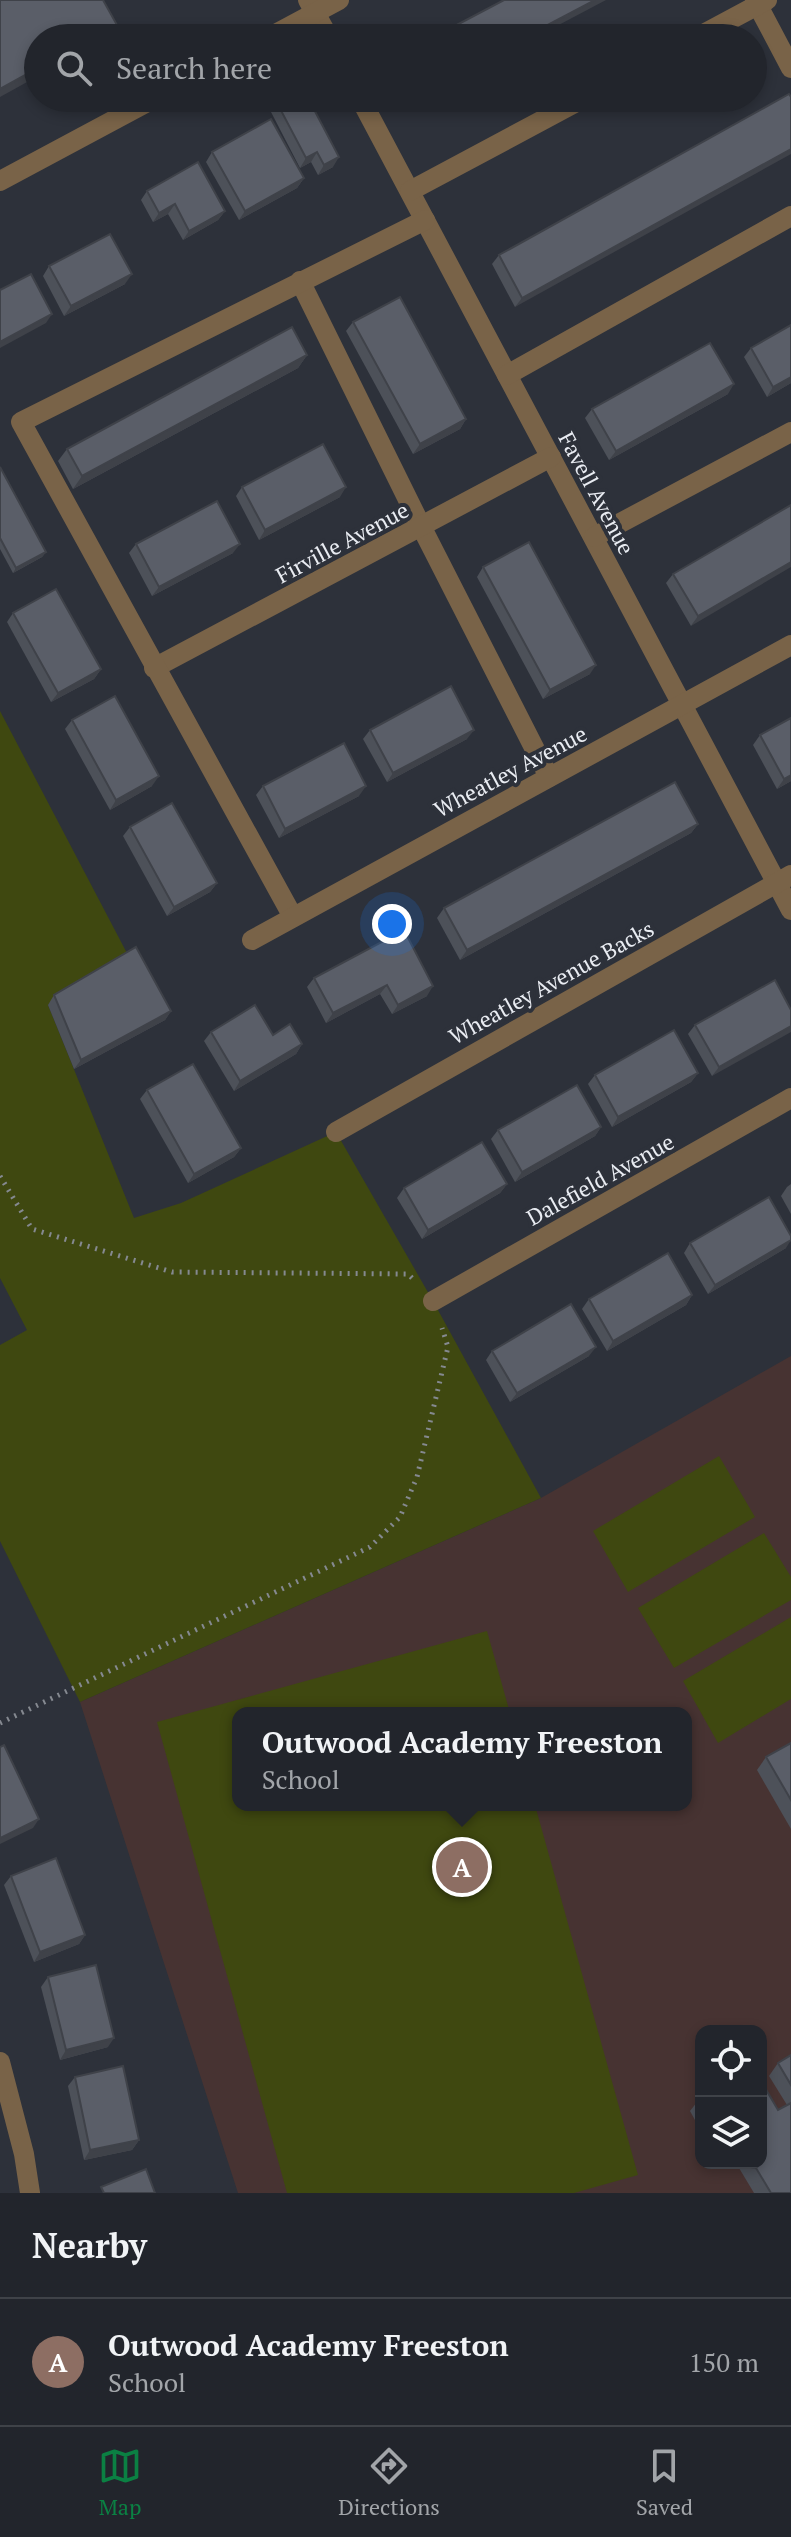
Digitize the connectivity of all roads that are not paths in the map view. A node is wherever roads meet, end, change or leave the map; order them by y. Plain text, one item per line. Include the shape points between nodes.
1 (339, 0) edge
2 (760, 2) edge
3 (312, 6) edge
4 (287, 24) edge
5 (322, 24) edge
6 (721, 24) edge
7 (791, 68) edge
8 (129, 112) edge
9 (368, 112) edge
10 (558, 112) edge
11 (0, 181) edge
12 (410, 191) junction
13 (791, 216) edge
14 (425, 220) junction
15 (300, 281) junction
16 (507, 375) junction
17 (791, 432) edge
18 (551, 457) junction
19 (422, 528) junction
20 (594, 537) junction
21 (791, 645) edge
22 (154, 668) junction
23 (683, 707) junction
24 (549, 777) junction
25 (784, 879) edge
26 (791, 910) edge
27 (293, 917) junction
28 (252, 940) dead end
29 (791, 1098) edge
30 (336, 1132) dead end
31 (433, 1301) road end
32 (0, 2062) edge
33 (30, 2193) edge

1 - 3 street
2 - 6 street
2 - 7 street
3 - 4 street
3 - 5 street
8 - 11 street
9 - 12 street, Favell Avenue
10 - 12 street
12 - 14 street, Favell Avenue
13 - 16 street
14 - 15 street
14 - 16 street, Favell Avenue
15 - 19 street
15 - 22 street via 21,422
16 - 18 street, Favell Avenue
17 - 20 street
18 - 19 street, Firville Avenue
18 - 20 street, Favell Avenue
19 - 22 street, Firville Avenue
19 - 24 street
20 - 23 street, Favell Avenue
21 - 23 street, Wheatley Avenue
22 - 27 street
23 - 24 street, Wheatley Avenue
23 - 25 street, Favell Avenue
24 - 27 street, Wheatley Avenue
25 - 26 street, Favell Avenue
25 - 30 street, Wheatley Avenue Backs
27 - 28 street, Wheatley Avenue
29 - 31 street, Dalefield Avenue
32 - 33 street

